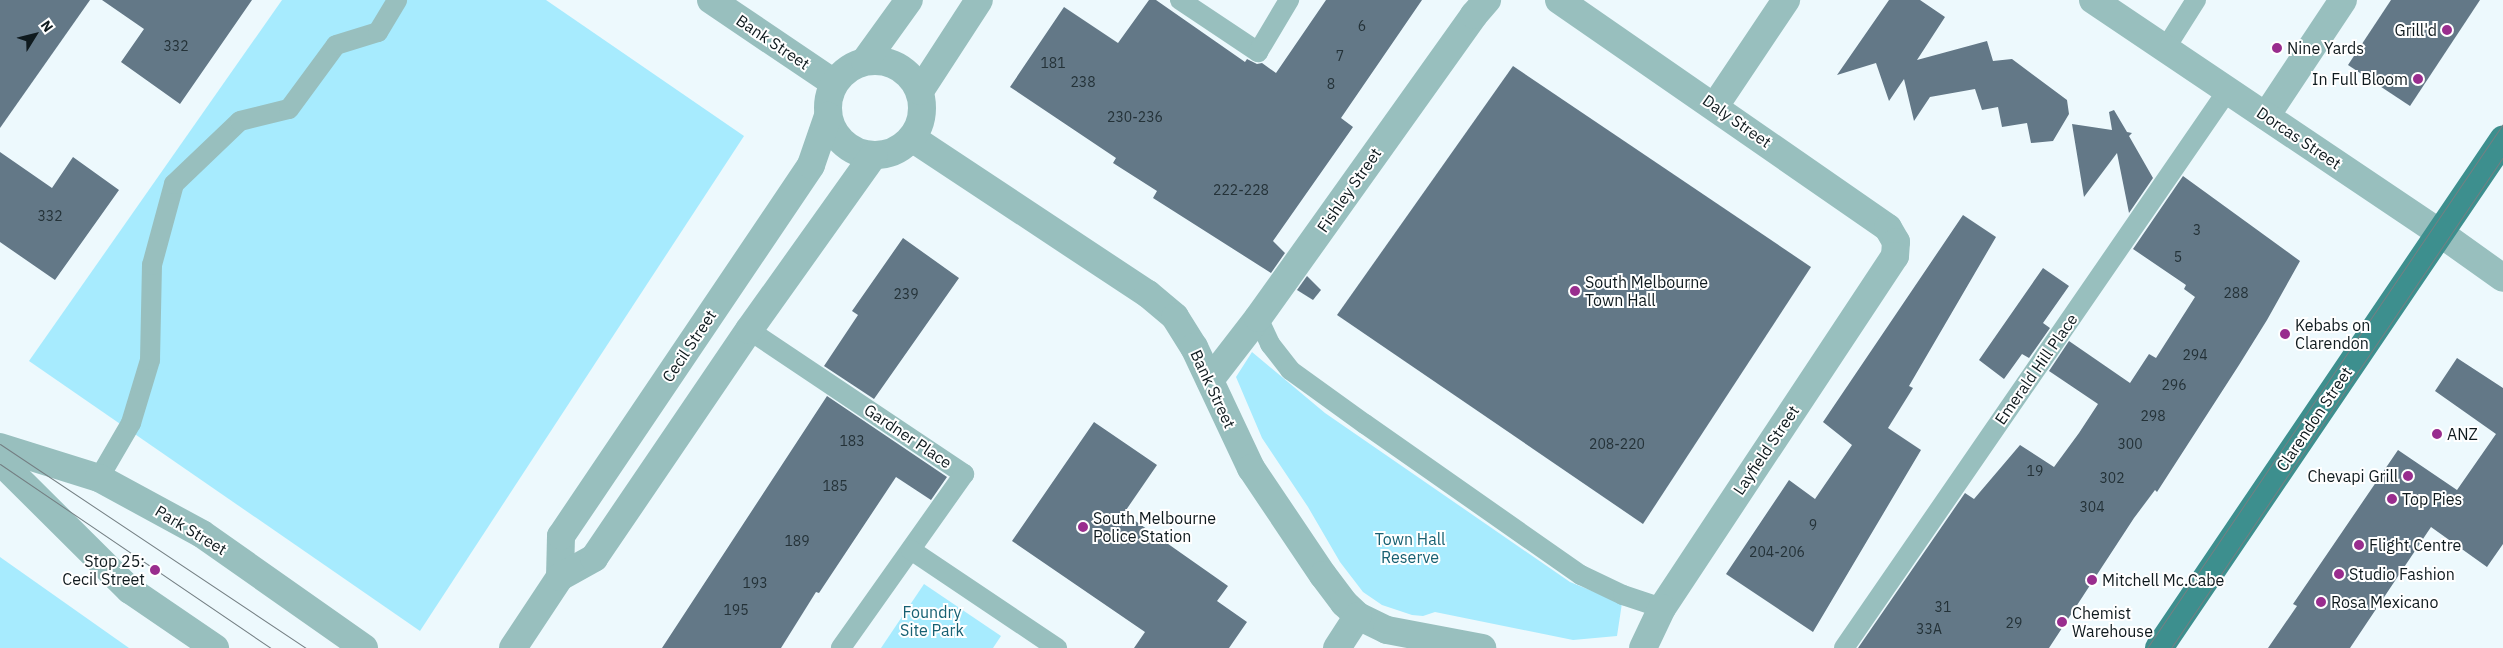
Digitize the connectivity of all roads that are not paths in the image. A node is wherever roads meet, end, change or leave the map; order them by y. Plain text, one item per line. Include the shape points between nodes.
1 (397, 0) edge
2 (711, 0) edge
3 (909, 0) edge
4 (979, 0) edge
5 (1180, 0) edge
6 (1289, 0) edge
7 (1487, 0) edge
8 (1559, 0) edge
9 (1786, 0) edge
10 (2093, 0) edge
11 (2196, 0) edge
12 (2343, 0) edge
13 (2166, 49) junction
14 (865, 62) junction
15 (834, 83) junction
16 (920, 90) junction
17 (2228, 90) junction
18 (1715, 106) junction
19 (828, 116) junction
20 (2266, 116) junction
21 (912, 138) junction
22 (2503, 140) edge
23 (874, 155) junction
24 (2440, 233) junction
25 (1895, 256) joint
26 (2503, 278) edge
27 (1258, 318) junction
28 (749, 330) junction
29 (1210, 380) junction
30 (0, 447) edge
31 (0, 461) edge
32 (99, 478) junction
33 (910, 550) junction
34 (560, 577) junction
35 (1662, 608) junction
36 (1358, 616) junction
37 (215, 648) edge
38 (364, 648) edge
39 (513, 648) edge
40 (841, 648) edge
41 (1057, 648) edge
42 (1337, 648) edge
43 (1482, 648) edge
44 (1643, 648) edge
45 (1844, 648) edge
46 (2159, 648) edge

1 - 32 lane via 378,32 336,45 289,108 240,121 174,184 152,266 150,360 131,423
2 - 15 street, Bank Street
3 - 14 street
4 - 16 street
5 - 6 lane via 1258,52
7 - 27 street, Fishley Street
8 - 18 street, Daly Street
9 - 18 street
10 - 13 street, Dorcas Street
11 - 13 lane
12 - 20 street
13 - 17 street, Dorcas Street
14 - 15 street via 850,67
14 - 16 street via 881,60 899,67
15 - 19 street via 828,98
16 - 21 street via 923,106 920,124
17 - 20 street, Dorcas Street
17 - 45 lane, Emerald Hill Place
18 - 25 street, Daly Street via 1888,228 1896,242
19 - 23 street via 834,132 845,145 865,155
19 - 34 street, Cecil Street via 811,165 561,536
20 - 24 street, Dorcas Street
21 - 23 street via 899,150 882,156
21 - 29 street, Bank Street via 1157,300 1180,323
22 - 24 main road, Clarendon Street
23 - 28 street
24 - 26 street, Dorcas Street
24 - 46 main road, Clarendon Street
25 - 35 street, Layfield Street
27 - 29 street, Fishley Street
27 - 35 lane via 1270,344 1290,370 1365,424 1581,575
28 - 33 lane, Gardner Place via 964,474
28 - 34 street via 594,558
29 - 36 street, Bank Street via 1251,468 1322,575
30 - 32 street, Park Street
31 - 37 street via 130,590
32 - 38 street, Park Street via 202,534
33 - 40 lane, Gardner Place
33 - 41 lane
34 - 39 street
35 - 44 street, Layfield Street
36 - 42 street
36 - 43 street, Bank Street via 1387,630

